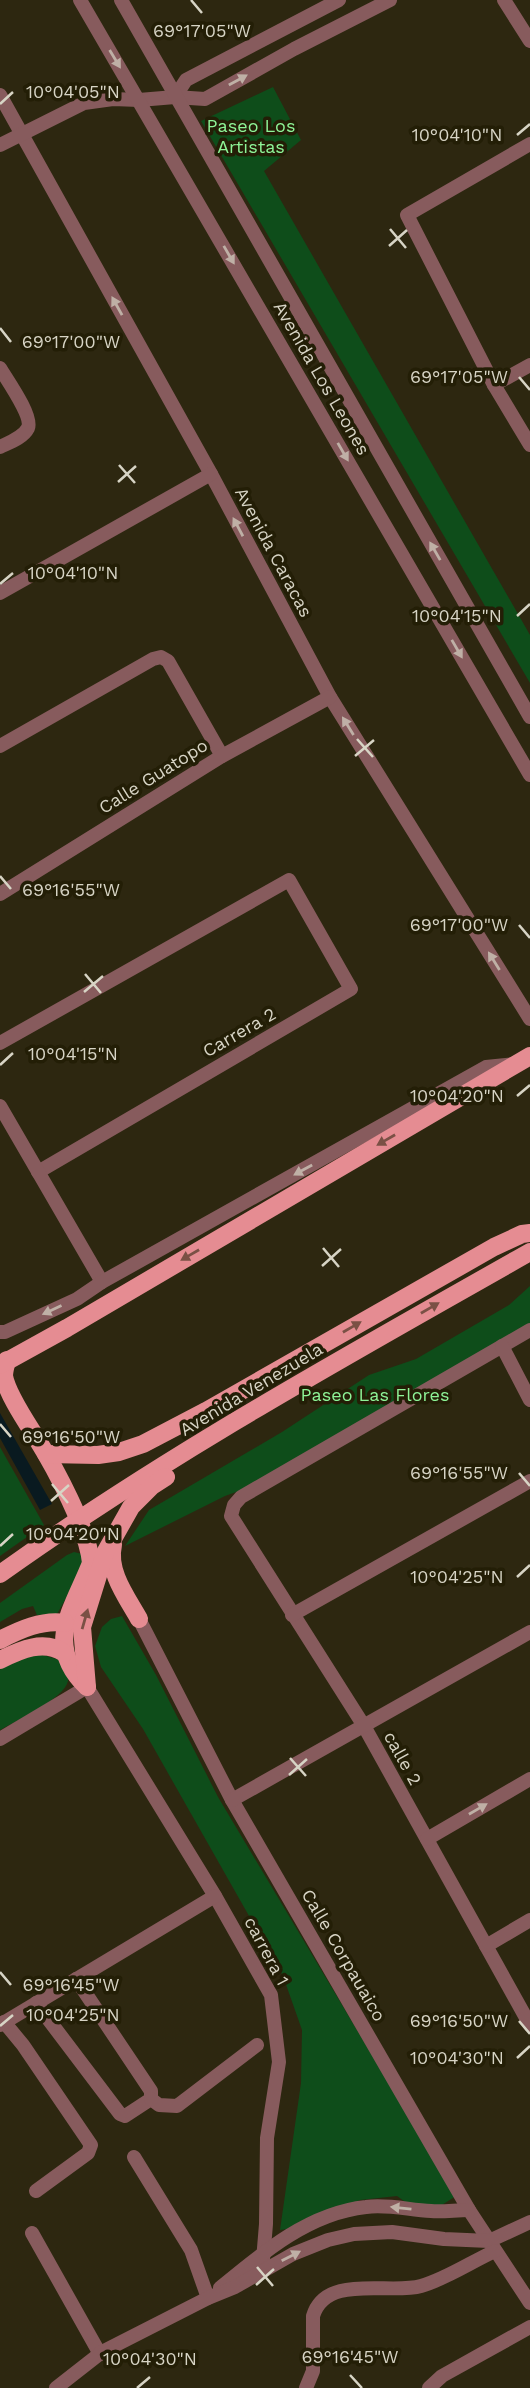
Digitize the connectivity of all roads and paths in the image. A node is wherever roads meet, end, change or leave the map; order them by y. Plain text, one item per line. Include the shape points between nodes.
1 (80, 0) edge
2 (121, 0) edge
3 (339, 0) edge
4 (390, 0) edge
5 (504, 0) edge
6 (530, 41) edge
7 (0, 95) edge
8 (175, 97) junction
9 (139, 100) junction
10 (21, 133) junction
11 (530, 144) edge
12 (0, 145) edge
13 (530, 365) edge
14 (0, 368) edge
15 (494, 385) junction
16 (530, 445) edge
17 (0, 447) edge
18 (211, 474) junction
19 (0, 593) edge
20 (330, 697) junction
21 (530, 717) edge
22 (0, 746) edge
23 (222, 757) junction
24 (530, 775) edge
25 (0, 894) edge
26 (530, 1019) edge
27 (0, 1043) edge
28 (523, 1060) edge
29 (0, 1106) edge
30 (38, 1172) junction
31 (530, 1233) edge
32 (530, 1252) edge
33 (102, 1282) junction
34 (530, 1330) edge
35 (0, 1332) edge
36 (502, 1346) junction
37 (4, 1362) edge
38 (322, 1370) junction
39 (530, 1400) edge
40 (47, 1454) junction
41 (530, 1481) edge
42 (77, 1519) junction
43 (115, 1535) junction
44 (0, 1574) edge
45 (292, 1615) junction
46 (139, 1619) joint
47 (65, 1623) junction
48 (530, 1632) edge
49 (0, 1640) edge
50 (64, 1653) junction
51 (0, 1660) edge
52 (87, 1687) junction
53 (364, 1726) junction
54 (0, 1739) edge
55 (530, 1779) edge
56 (232, 1800) junction
57 (427, 1839) junction
58 (215, 1896) junction
59 (530, 1920) edge
60 (486, 1945) junction
61 (76, 1979) junction
62 (36, 2003) junction
63 (2, 2023) edge
64 (530, 2025) edge
65 (257, 2045) dead end
66 (151, 2099) junction
67 (134, 2157) dead end
68 (36, 2191) dead end
69 (469, 2210) junction
70 (530, 2221) edge
71 (32, 2233) dead end
72 (492, 2246) junction
73 (264, 2252) junction
74 (262, 2272) junction
75 (208, 2298) junction
76 (530, 2303) edge
77 (530, 2327) edge
78 (100, 2354) junction
79 (56, 2388) edge
80 (306, 2388) edge
81 (429, 2388) edge

1 -> 9 street, Avenida Los Leones
2 - 8 street, Avenida Los Leones
3 - 8 street via 186,80
8 -> 4 street via 205,99
5 - 6 street
7 - 10 street, Avenida Caracas
8 - 9 street
21 -> 8 street, Avenida Los Leones
9 - 10 street via 84,103
9 -> 24 street, Avenida Los Leones
10 - 12 street
18 -> 10 street, Avenida Caracas
11 - 15 street via 407,215
13 - 15 street
14 - 17 street via 29,417 21,436
15 - 16 street
18 - 19 street
20 -> 18 street, Avenida Caracas
20 - 23 street, Calle Guatopo
26 -> 20 street, Avenida Caracas
22 - 23 street via 161,657 168,661
23 - 25 street, Calle Guatopo
27 - 30 street, Carrera 2 via 289,880 351,989
28 -> 33 street via 486,1067
28 -> 37 main road
29 - 30 street
30 - 33 street
40 -> 31 main road via 98,1455 143,1444 494,1247
38 -> 32 main road, Avenida Venezuela
33 -> 35 street via 76,1299
34 - 36 street
36 - 39 street
36 - 45 street, calle 2 via 234,1505 232,1516
37 - 40 main road via 5,1379
38 - 42 main road, Avenida Venezuela
38 - 43 main road via 257,1419 152,1486 131,1507
40 - 42 main road
41 - 45 street
42 - 44 main road, Avenida Venezuela
42 - 47 main road via 91,1563
43 - 46 main road via 111,1555 115,1575
52 -> 43 main road via 82,1627
45 - 53 street, calle 2
46 - 56 street, Calle Corpauaico
47 - 49 main road via 33,1626
47 - 50 main road
48 - 53 street
50 - 51 main road via 57,1648 34,1647
50 - 52 main road via 76,1677
52 - 54 street
52 - 58 street, carrera 1
53 - 56 street
53 - 57 street, calle 2
57 -> 55 street
56 - 69 street, Calle Corpauaico
57 - 60 street, calle 2
58 - 61 street
58 - 73 street, carrera 1 via 271,1995 279,2062 267,2138
59 - 60 street
60 - 64 street, calle 2
61 - 62 street
61 - 66 street via 148,2084
62 - 63 street
62 - 66 street via 120,2114 131,2114
63 - 68 street via 23,2045 90,2145 89,2153
65 - 66 street via 177,2106 159,2105
67 - 75 street via 191,2249
69 - 72 street, Calle Corpauaico
69 -> 73 street via 364,2207 310,2225
70 - 72 street
71 - 78 street
74 -> 72 street via 293,2254 354,2234 392,2232
72 - 76 street, Calle Corpauaico
72 - 80 street via 424,2285 369,2287 324,2297 313,2316 313,2371
73 - 74 street, carrera 1
73 - 75 street
74 - 75 street
75 - 78 street
77 - 81 street via 442,2376
78 - 79 street

